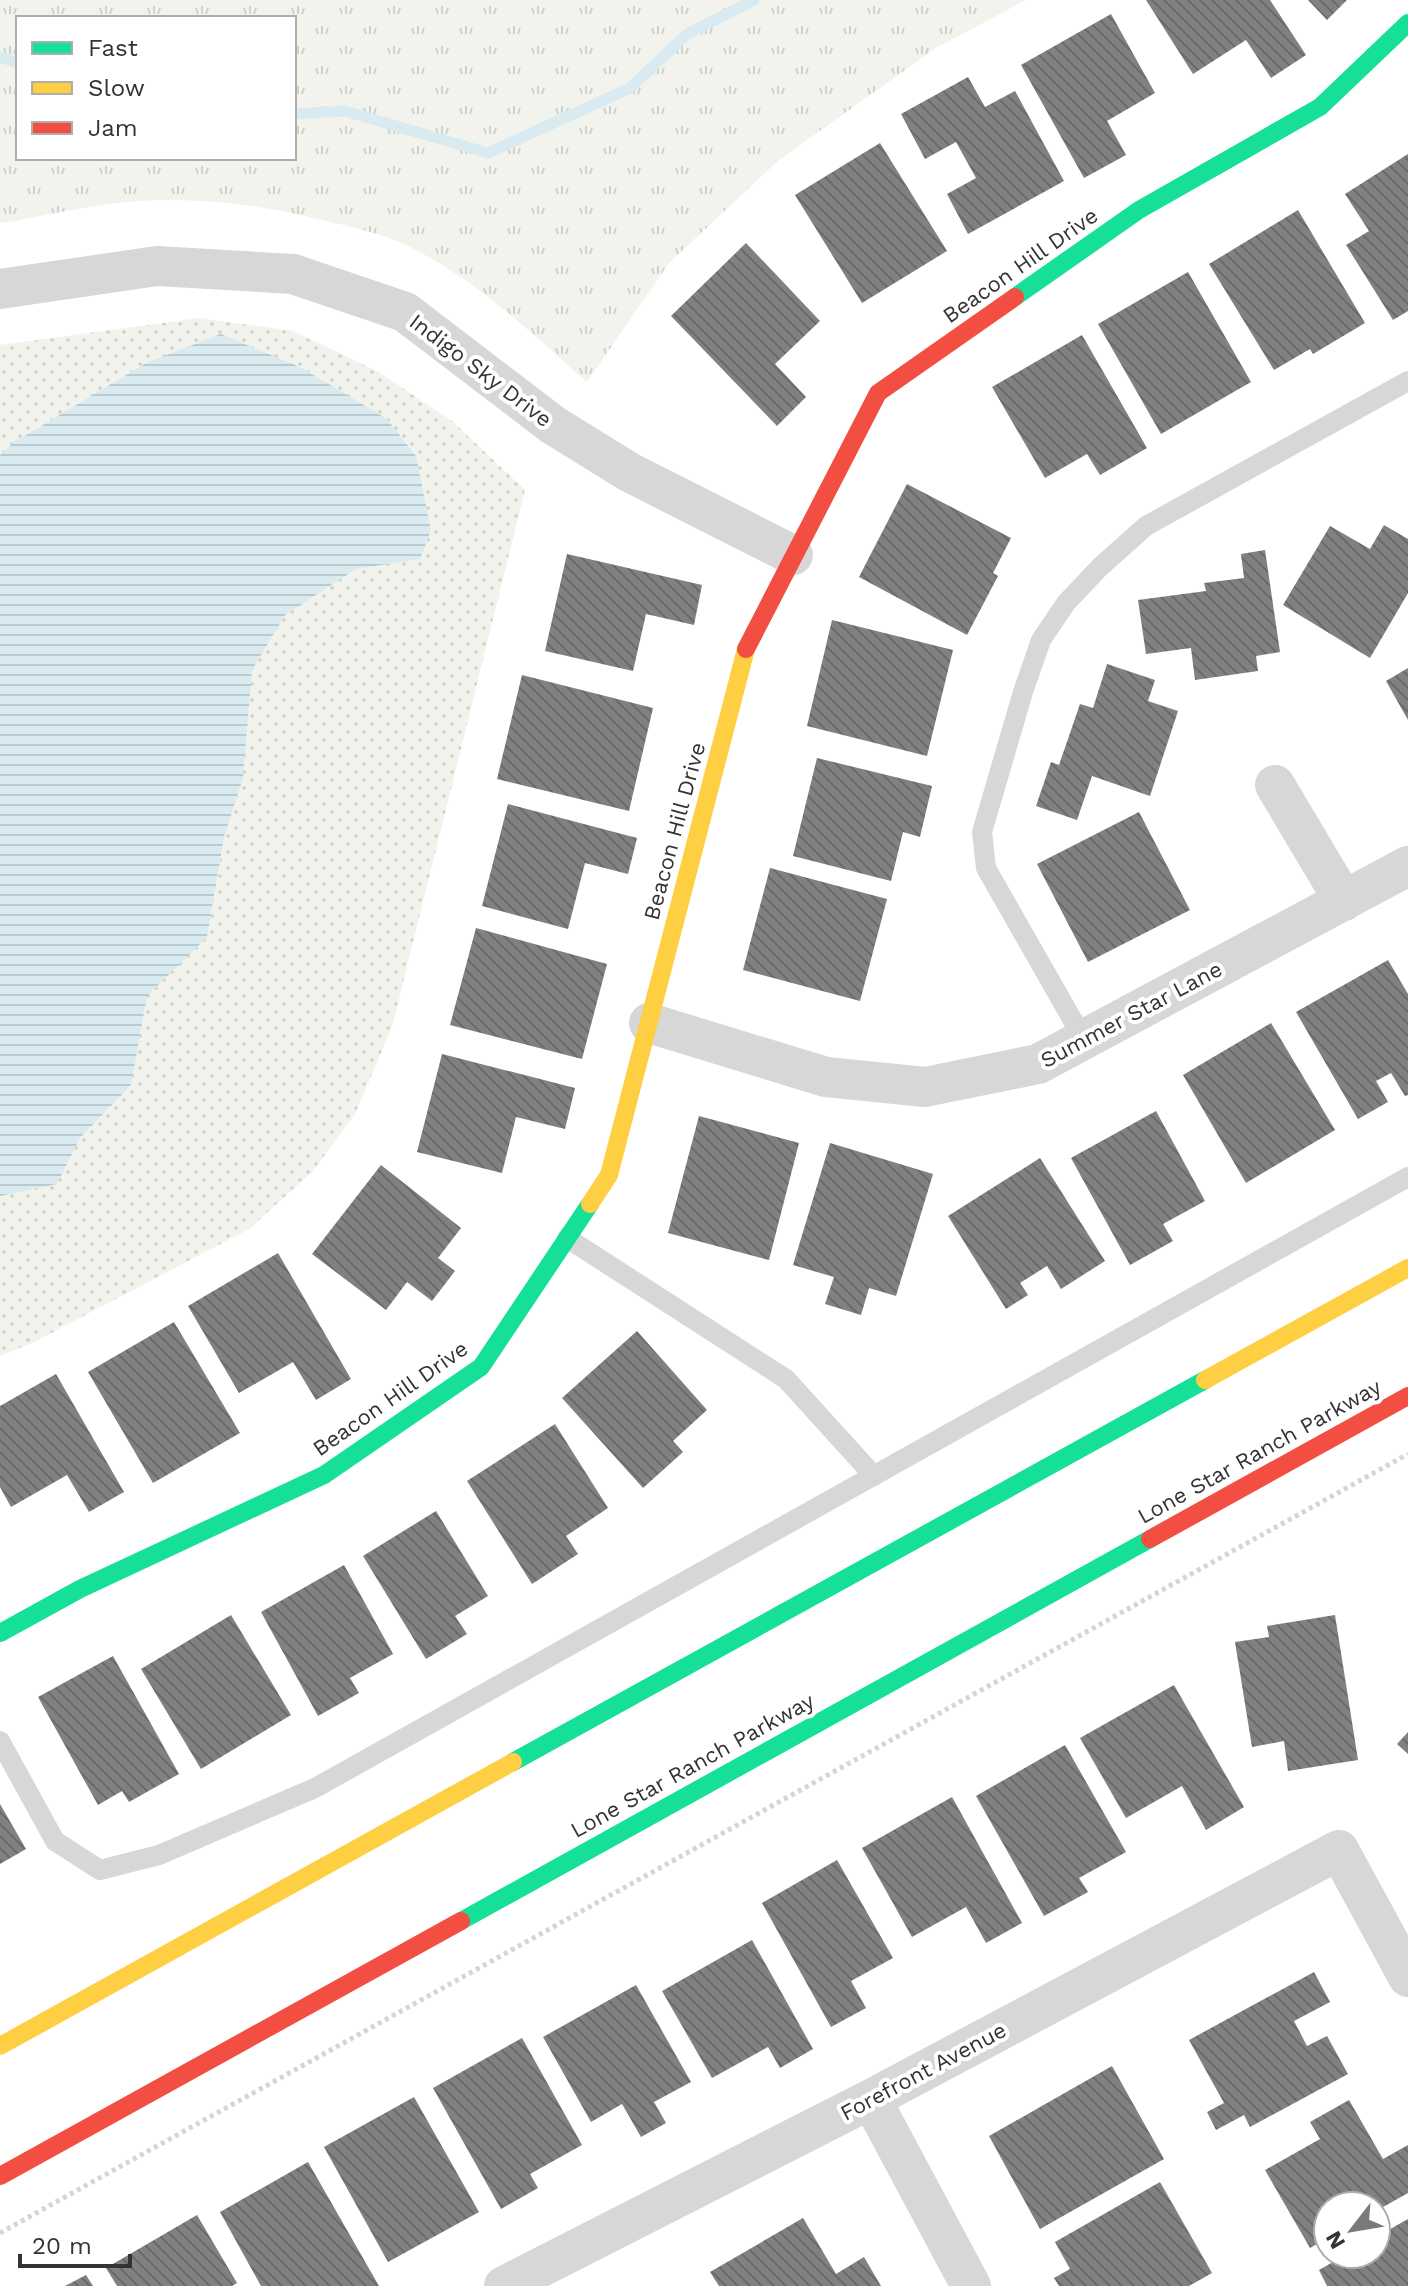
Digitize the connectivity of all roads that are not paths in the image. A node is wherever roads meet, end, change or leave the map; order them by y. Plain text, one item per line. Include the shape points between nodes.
1 (1408, 23) edge
2 (0, 289) edge
3 (1408, 381) edge
4 (793, 555) junction
5 (1275, 785) dead end
6 (1408, 866) edge
7 (1344, 901) junction
8 (649, 1023) junction
9 (1084, 1040) junction
10 (1408, 1177) edge
11 (567, 1238) junction
12 (1408, 1268) edge
13 (1408, 1396) edge
14 (874, 1476) junction
15 (0, 1633) edge
16 (0, 1741) edge
17 (1408, 1977) edge
18 (0, 2046) edge
19 (871, 2099) junction
20 (0, 2176) edge
21 (504, 2286) edge
22 (971, 2286) edge

1 - 4 main road, Beacon Hill Drive via 1320,107 1139,210 878,393
2 - 4 street, Indigo Sky Drive via 157,266 293,274 405,312 565,433 629,472
3 - 9 lane via 1146,526 1066,603 1041,640 982,832 986,868
4 - 8 main road, Beacon Hill Drive via 748,643
5 - 7 street
6 - 7 street, Summer Star Lane
7 - 9 street, Summer Star Lane
8 - 9 street, Summer Star Lane via 826,1077 925,1087 1038,1064
8 - 11 main road, Beacon Hill Drive via 609,1175
10 - 14 lane
11 - 14 lane via 786,1379
11 - 15 main road, Beacon Hill Drive via 481,1367 324,1475 80,1589
12 - 18 main road
13 - 20 main road, Lone Star Ranch Parkway
14 - 16 lane via 315,1788 159,1855 100,1870 55,1841
17 - 19 street, Forefront Avenue via 1339,1850
19 - 21 street, Forefront Avenue
19 - 22 street

